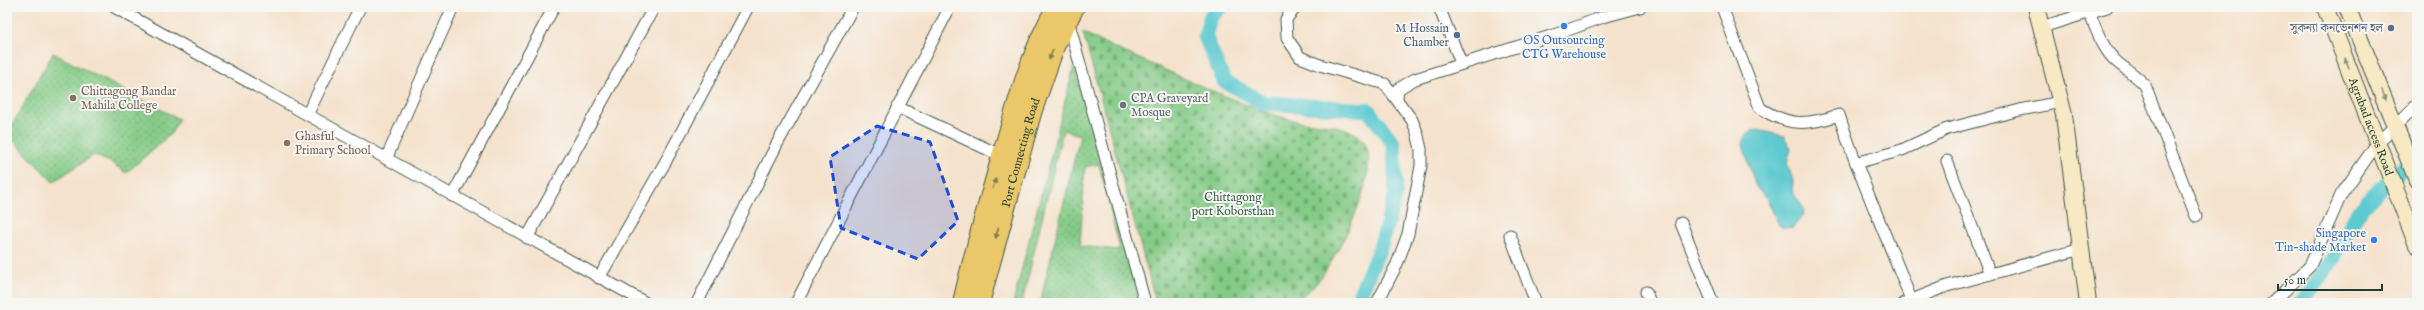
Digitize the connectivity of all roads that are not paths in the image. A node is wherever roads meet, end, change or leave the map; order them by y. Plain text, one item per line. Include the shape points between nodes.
1 (114, 7) edge
2 (360, 7) edge
3 (453, 7) edge
4 (554, 7) edge
5 (654, 7) edge
6 (748, 7) edge
7 (853, 7) edge
8 (950, 7) edge
9 (1296, 7) edge
10 (1440, 7) edge
11 (1640, 7) edge
12 (1722, 7) edge
13 (2036, 7) edge
14 (2107, 7) edge
15 (2325, 7) edge
16 (2347, 7) edge
17 (1066, 11) edge
18 (1602, 12) edge
19 (2089, 12) junction
20 (2042, 27) junction
21 (1461, 63) junction
22 (1397, 98) junction
23 (2061, 102) junction
24 (2417, 105) edge
25 (897, 108) junction
26 (308, 113) junction
27 (2399, 131) junction
28 (2380, 147) junction
29 (1002, 156) junction
30 (386, 159) junction
31 (1947, 160) dead end
32 (1856, 163) junction
33 (2417, 180) edge
34 (452, 196) junction
35 (2196, 216) dead end
36 (1681, 223) dead end
37 (1510, 235) dead end
38 (527, 238) junction
39 (2417, 245) edge
40 (2081, 249) junction
41 (1990, 274) junction
42 (599, 278) junction
43 (1646, 292) dead end
44 (1907, 302) edge
45 (646, 303) edge
46 (696, 303) edge
47 (796, 303) edge
48 (963, 303) edge
49 (980, 303) edge
50 (1145, 303) edge
51 (1377, 303) edge
52 (1536, 303) edge
53 (1650, 303) edge
54 (1713, 303) edge
55 (2088, 303) edge
56 (2272, 303) edge

1 - 26 street
2 - 26 street
3 - 30 street
4 - 34 street
5 - 38 street
6 - 42 street via 667,159
7 - 46 street via 777,144
8 - 25 street
9 - 22 street via 1286,19 1287,38 1300,57 1381,82
10 - 21 street
11 - 18 street
12 - 32 street via 1760,108 1785,121 1802,124 1839,114
13 - 20 main road
14 - 19 street
28 -> 15 main road, Agrabad access Road
16 -> 27 main road, Agrabad access Road
17 - 29 highway, Port Connecting Road via 1032,62
17 -> 49 highway, Port Connecting Road via 1031,113
17 - 50 street
18 - 21 street via 1557,34
19 - 20 street
19 - 35 street via 2109,52 2118,63 2135,73 2145,85
20 - 23 main road
21 - 22 street via 1405,83 1398,89
22 - 51 street via 1412,120 1421,149 1421,166 1408,234 1397,264
23 - 32 street via 1948,129 1902,150
23 - 40 main road
24 - 27 street
25 - 29 street
25 - 47 street
26 - 30 street
27 - 28 street
27 - 33 main road, Agrabad access Road
28 - 39 main road, Agrabad access Road
28 - 56 street via 2341,195 2310,266
48 -> 29 highway, Port Connecting Road
30 - 34 street
31 - 41 street
32 - 44 street via 1888,238
34 - 38 street
36 - 54 street
37 - 52 street
38 - 42 street
40 - 41 street
40 - 55 main road
41 - 44 street
42 - 45 street
43 - 53 street

